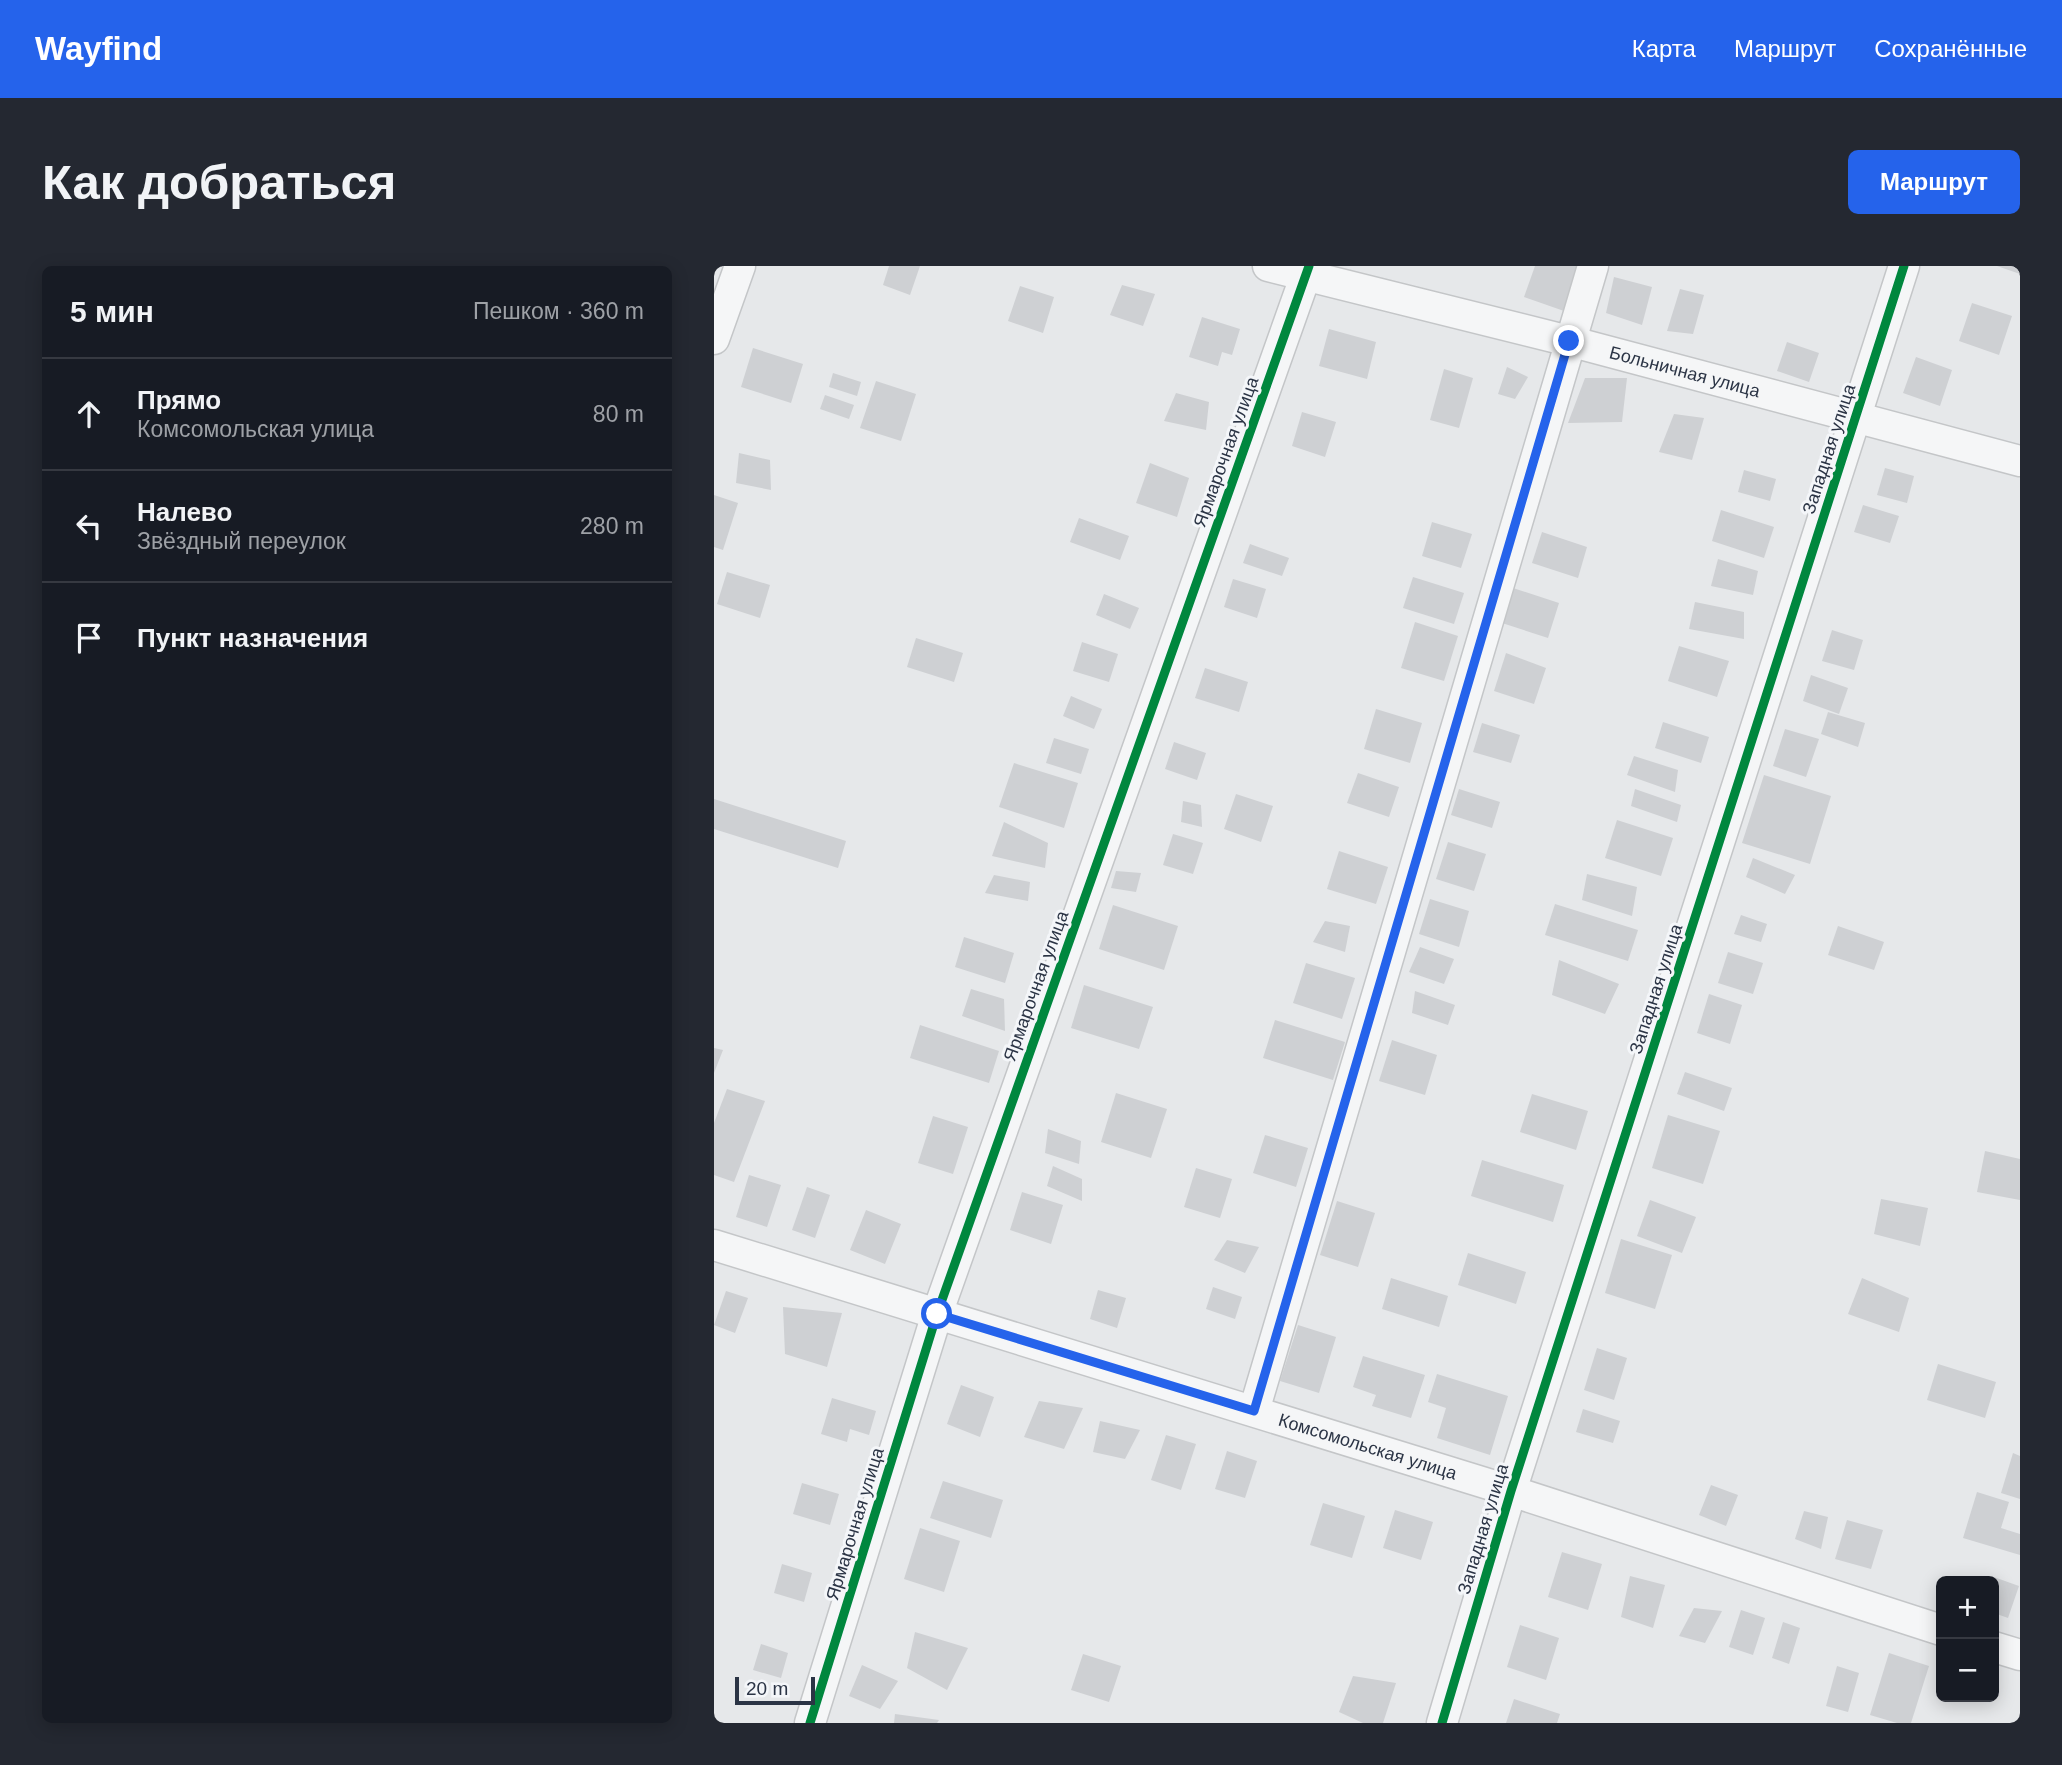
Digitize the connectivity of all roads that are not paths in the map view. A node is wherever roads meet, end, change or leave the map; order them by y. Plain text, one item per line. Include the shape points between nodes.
1 (740, 266) edge
2 (1268, 266) edge
3 (1593, 266) edge
4 (1904, 266) edge
5 (1307, 271) edge
6 (714, 339) edge
7 (1569, 341) junction
8 (1855, 419) junction
9 (2020, 461) edge
10 (714, 1245) edge
11 (937, 1314) junction
12 (1254, 1411) junction
13 (1511, 1491) junction
14 (1936, 1628) edge
15 (1999, 1649) edge
16 (2020, 1655) edge
17 (810, 1723) edge
18 (1442, 1723) edge

1 - 6 street
2 - 5 street, Больничная улица
3 - 7 street
4 - 8 street, Западная улица
5 - 7 street, Больничная улица
5 - 11 street, Ярмарочная улица
7 - 8 street, Больничная улица
7 - 12 street
8 - 9 street, Больничная улица
8 - 13 street, Западная улица
10 - 11 street, Комсомольская улица
11 - 12 street, Комсомольская улица
11 - 17 street, Ярмарочная улица
12 - 13 street, Комсомольская улица
13 - 14 street, Комсомольская улица
13 - 18 street, Западная улица
15 - 16 street

